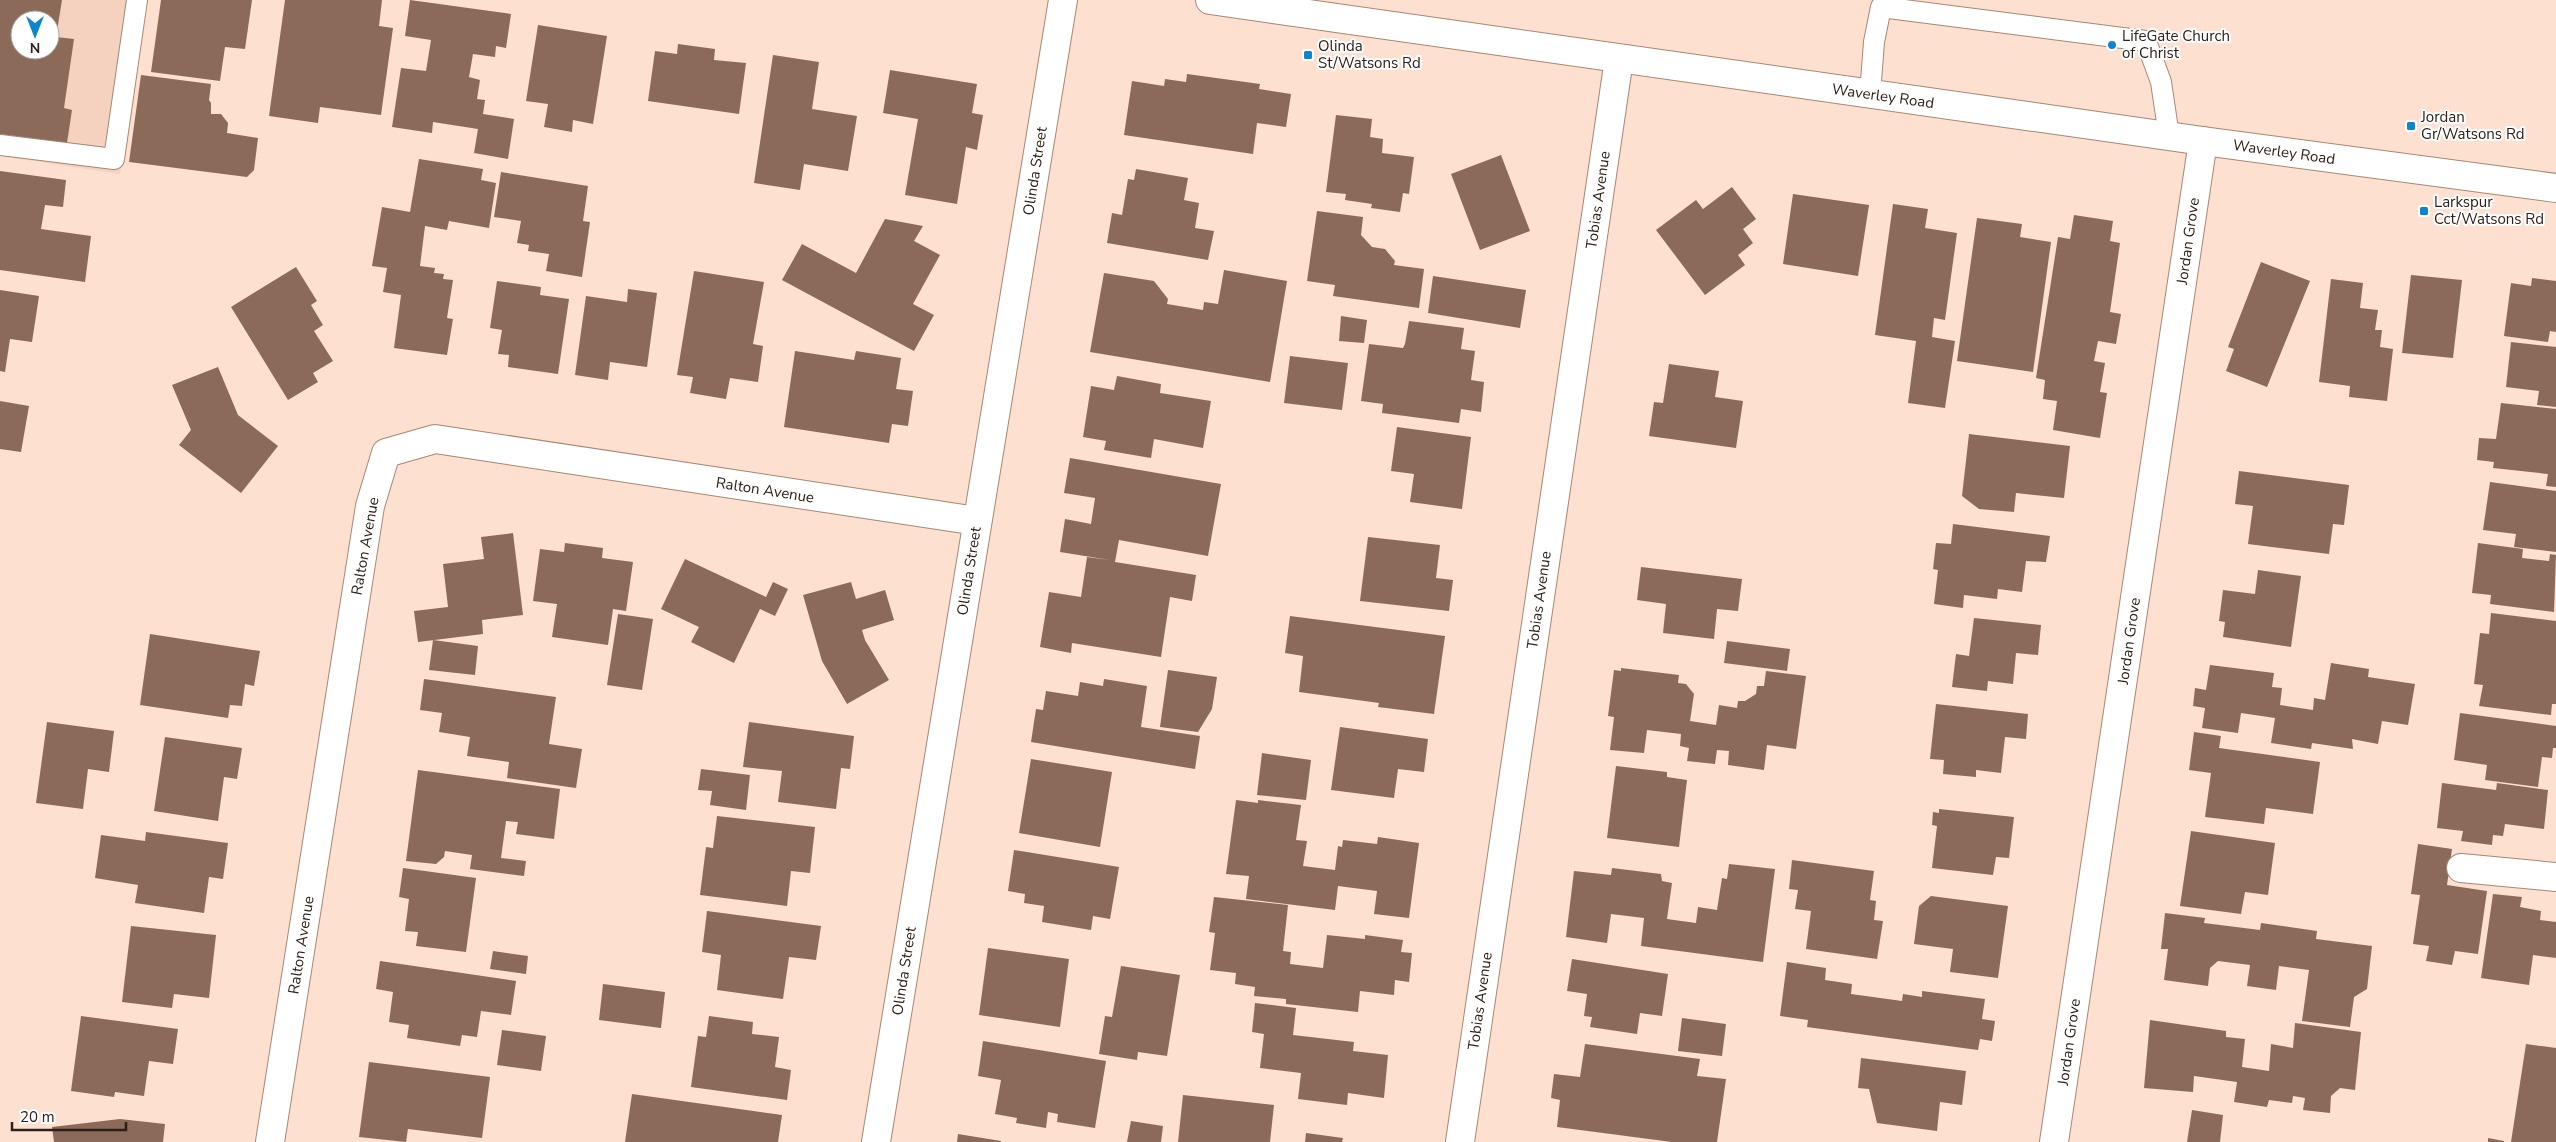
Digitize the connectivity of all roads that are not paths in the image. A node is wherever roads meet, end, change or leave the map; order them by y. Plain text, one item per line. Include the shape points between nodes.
1 (137, 0) edge
2 (1063, 0) edge
3 (1210, 0) edge
4 (1619, 59) junction
5 (1870, 94) junction
6 (2169, 136) junction
7 (2203, 141) junction
8 (0, 146) edge
9 (2556, 188) edge
10 (977, 521) junction
11 (2461, 868) dead end
12 (2556, 878) edge
13 (270, 1142) edge
14 (876, 1142) edge
15 (1460, 1142) edge
16 (2054, 1142) edge

1 - 8 lane via 114,158
2 - 10 street, Olinda Street
3 - 4 street, Waverley Road
4 - 5 street, Waverley Road
4 - 15 street, Tobias Avenue
5 - 6 street, Waverley Road
5 - 6 lane via 1874,42 1881,7 2146,41 2161,82
6 - 7 street, Waverley Road
7 - 9 street, Waverley Road
7 - 16 street, Jordan Grove
10 - 13 street, Ralton Avenue via 435,440 386,453 370,506
10 - 14 street, Olinda Street
11 - 12 street

